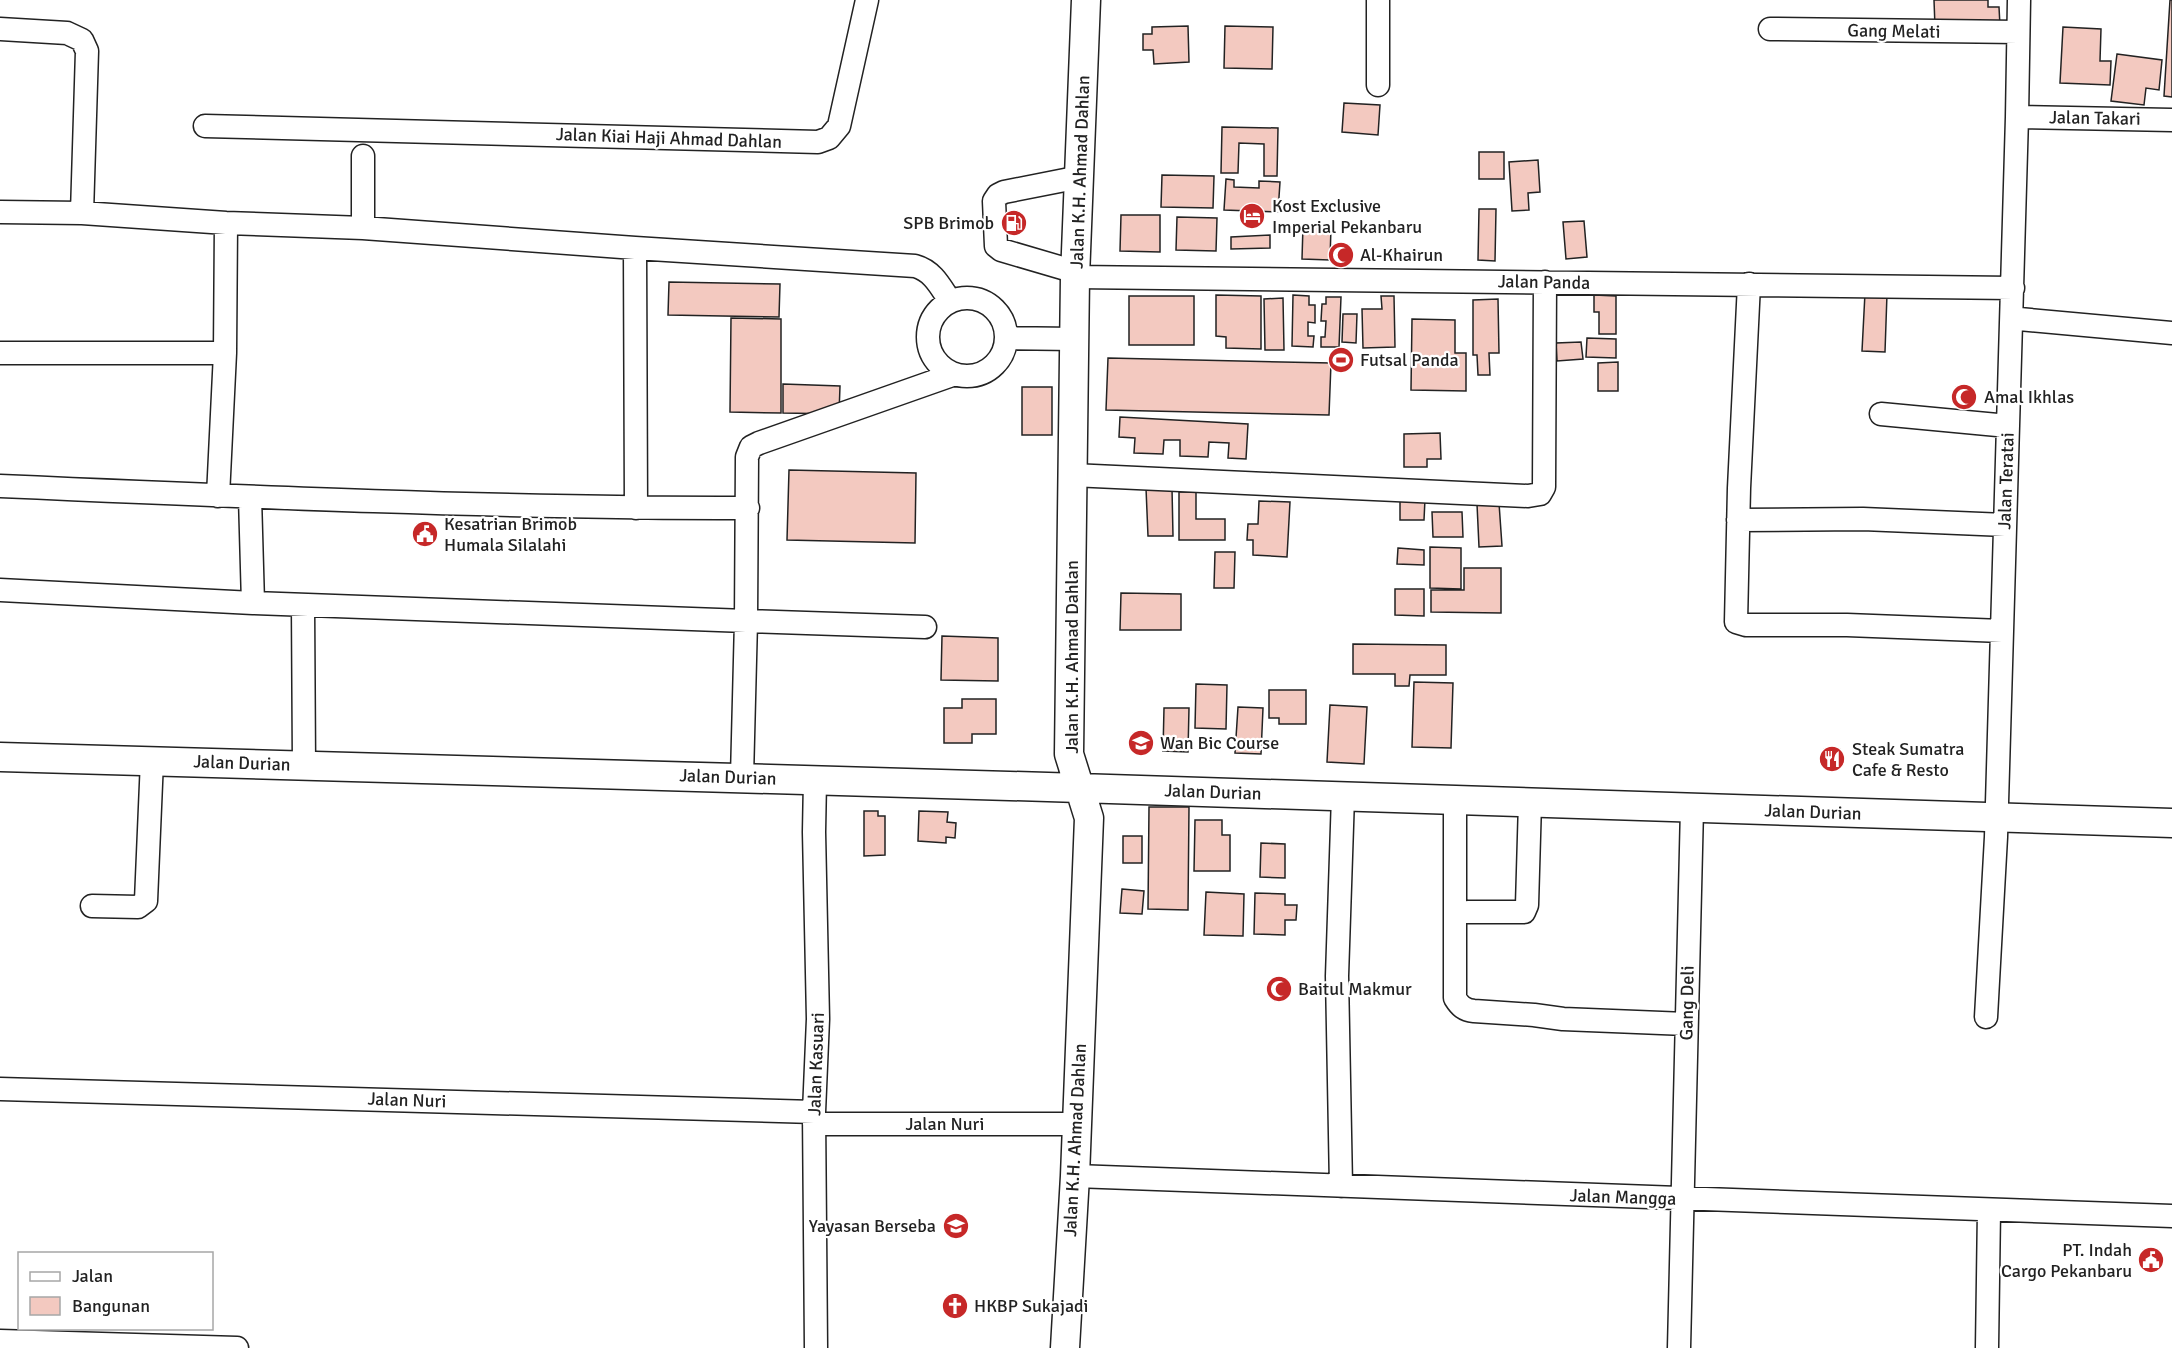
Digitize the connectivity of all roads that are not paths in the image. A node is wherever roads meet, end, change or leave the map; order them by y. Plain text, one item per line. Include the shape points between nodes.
1 (867, 0) edge
2 (1086, 0) edge
3 (1378, 0) edge
4 (2019, 0) edge
5 (0, 29) edge
6 (1770, 29) dead end
7 (2018, 32) junction
8 (1378, 85) dead end
9 (2017, 117) junction
10 (2172, 120) edge
11 (205, 126) dead end
12 (363, 156) dead end
13 (1080, 177) junction
14 (0, 212) edge
15 (82, 213) junction
16 (226, 223) junction
17 (363, 228) junction
18 (635, 248) junction
19 (1076, 274) junction
20 (1545, 282) junction
21 (1749, 284) junction
22 (2013, 288) junction
23 (950, 302) junction
24 (2012, 316) junction
25 (2172, 333) edge
26 (1006, 338) junction
27 (1075, 339) junction
28 (0, 353) edge
29 (225, 353) junction
30 (955, 374) junction
31 (1881, 414) dead end
32 (2008, 426) junction
33 (1072, 475) junction
34 (0, 486) edge
35 (218, 496) junction
36 (250, 497) junction
37 (636, 508) junction
38 (748, 508) junction
39 (1738, 520) junction
40 (2005, 525) junction
41 (0, 590) edge
42 (253, 603) junction
43 (303, 605) junction
44 (746, 621) junction
45 (925, 627) dead end
46 (2002, 631) junction
47 (0, 757) edge
48 (152, 760) junction
49 (304, 765) junction
50 (742, 777) junction
51 (815, 780) junction
52 (1079, 788) junction
53 (1343, 796) junction
54 (1455, 800) junction
55 (1530, 802) junction
56 (1692, 808) junction
57 (1996, 818) junction
58 (2172, 824) edge
59 (92, 906) dead end
60 (1468, 912) dead end
61 (1986, 1017) dead end
62 (1686, 1024) junction
63 (0, 1089) edge
64 (814, 1118) junction
65 (1077, 1124) junction
66 (1075, 1176) junction
67 (1341, 1186) junction
68 (1683, 1199) junction
69 (1989, 1210) junction
70 (2172, 1216) edge
71 (0, 1341) edge
72 (152, 1347) edge
73 (237, 1348) edge
74 (816, 1348) edge
75 (1065, 1348) edge
76 (1679, 1348) edge
77 (1987, 1348) edge

1 - 11 street, Jalan Kiai Haji Ahmad Dahlan via 839,126 829,138 818,142
2 - 13 main road, Jalan K.H. Ahmad Dahlan
3 - 8 street
4 - 7 street, Jalan Teratai
5 - 15 street via 67,33 82,40 87,51
6 - 7 street, Gang Melati
7 - 9 street, Jalan Teratai
9 - 10 street, Jalan Takari
9 - 22 street, Jalan Teratai
12 - 17 street
13 - 19 main road, Jalan K.H. Ahmad Dahlan
13 - 19 street, Jalan Panda via 1005,192 994,201 996,246
14 - 15 street
15 - 16 street
16 - 17 street
16 - 29 street
17 - 18 street
18 - 23 street via 915,266 933,275
18 - 37 street
19 - 20 street, Jalan Panda
19 - 27 main road, Jalan K.H. Ahmad Dahlan
20 - 21 street, Jalan Panda
20 - 33 street via 1544,487 1540,494
21 - 22 street, Jalan Panda
21 - 39 street
22 - 24 street, Jalan Teratai
23 - 26 street via 969,298 988,304 1004,325
23 - 30 street via 932,319 927,335 934,359
24 - 25 street
24 - 32 street, Jalan Teratai
26 - 27 street
26 - 30 street via 1001,356 989,369 972,376
27 - 33 main road, Jalan K.H. Ahmad Dahlan
28 - 29 street
29 - 35 street
30 - 38 street via 752,447 747,457
31 - 32 street
32 - 40 street, Jalan Teratai
33 - 52 main road, Jalan K.H. Ahmad Dahlan via 1069,754
34 - 35 street
35 - 36 street
36 - 37 street
36 - 42 street
37 - 38 street
38 - 44 street
39 - 40 street via 1863,519
39 - 46 street via 1736,622 1740,624
40 - 46 street, Jalan Teratai
41 - 42 street
42 - 43 street
43 - 44 street
43 - 49 street
44 - 45 street
44 - 50 street
46 - 57 street, Jalan Teratai
47 - 48 main road, Jalan Durian
48 - 49 main road, Jalan Durian
48 - 59 street via 146,901 138,907
49 - 50 main road, Jalan Durian
50 - 51 main road, Jalan Durian
51 - 52 main road, Jalan Durian
51 - 64 street, Jalan Kasuari via 818,1019
52 - 53 main road, Jalan Durian
52 - 65 main road, Jalan K.H. Ahmad Dahlan via 1089,818
53 - 54 main road, Jalan Durian
53 - 67 street via 1337,976
54 - 55 main road, Jalan Durian
54 - 62 street via 1458,1004 1465,1010 1563,1019
55 - 56 main road, Jalan Durian
55 - 60 street via 1524,912
56 - 57 main road, Jalan Durian
56 - 62 street, Gang Deli
57 - 58 main road, Jalan Durian
57 - 61 street, Jalan Teratai
62 - 68 street, Gang Deli
63 - 64 street, Jalan Nuri
64 - 65 street, Jalan Nuri
64 - 74 street, Jalan Kasuari
65 - 66 main road, Jalan K.H. Ahmad Dahlan
66 - 67 street, Jalan Mangga
66 - 75 main road, Jalan K.H. Ahmad Dahlan
67 - 68 street, Jalan Mangga
68 - 69 street, Jalan Mangga
68 - 76 street, Gang Deli
69 - 70 street, Jalan Mangga
69 - 77 street
71 - 72 street
72 - 73 street

